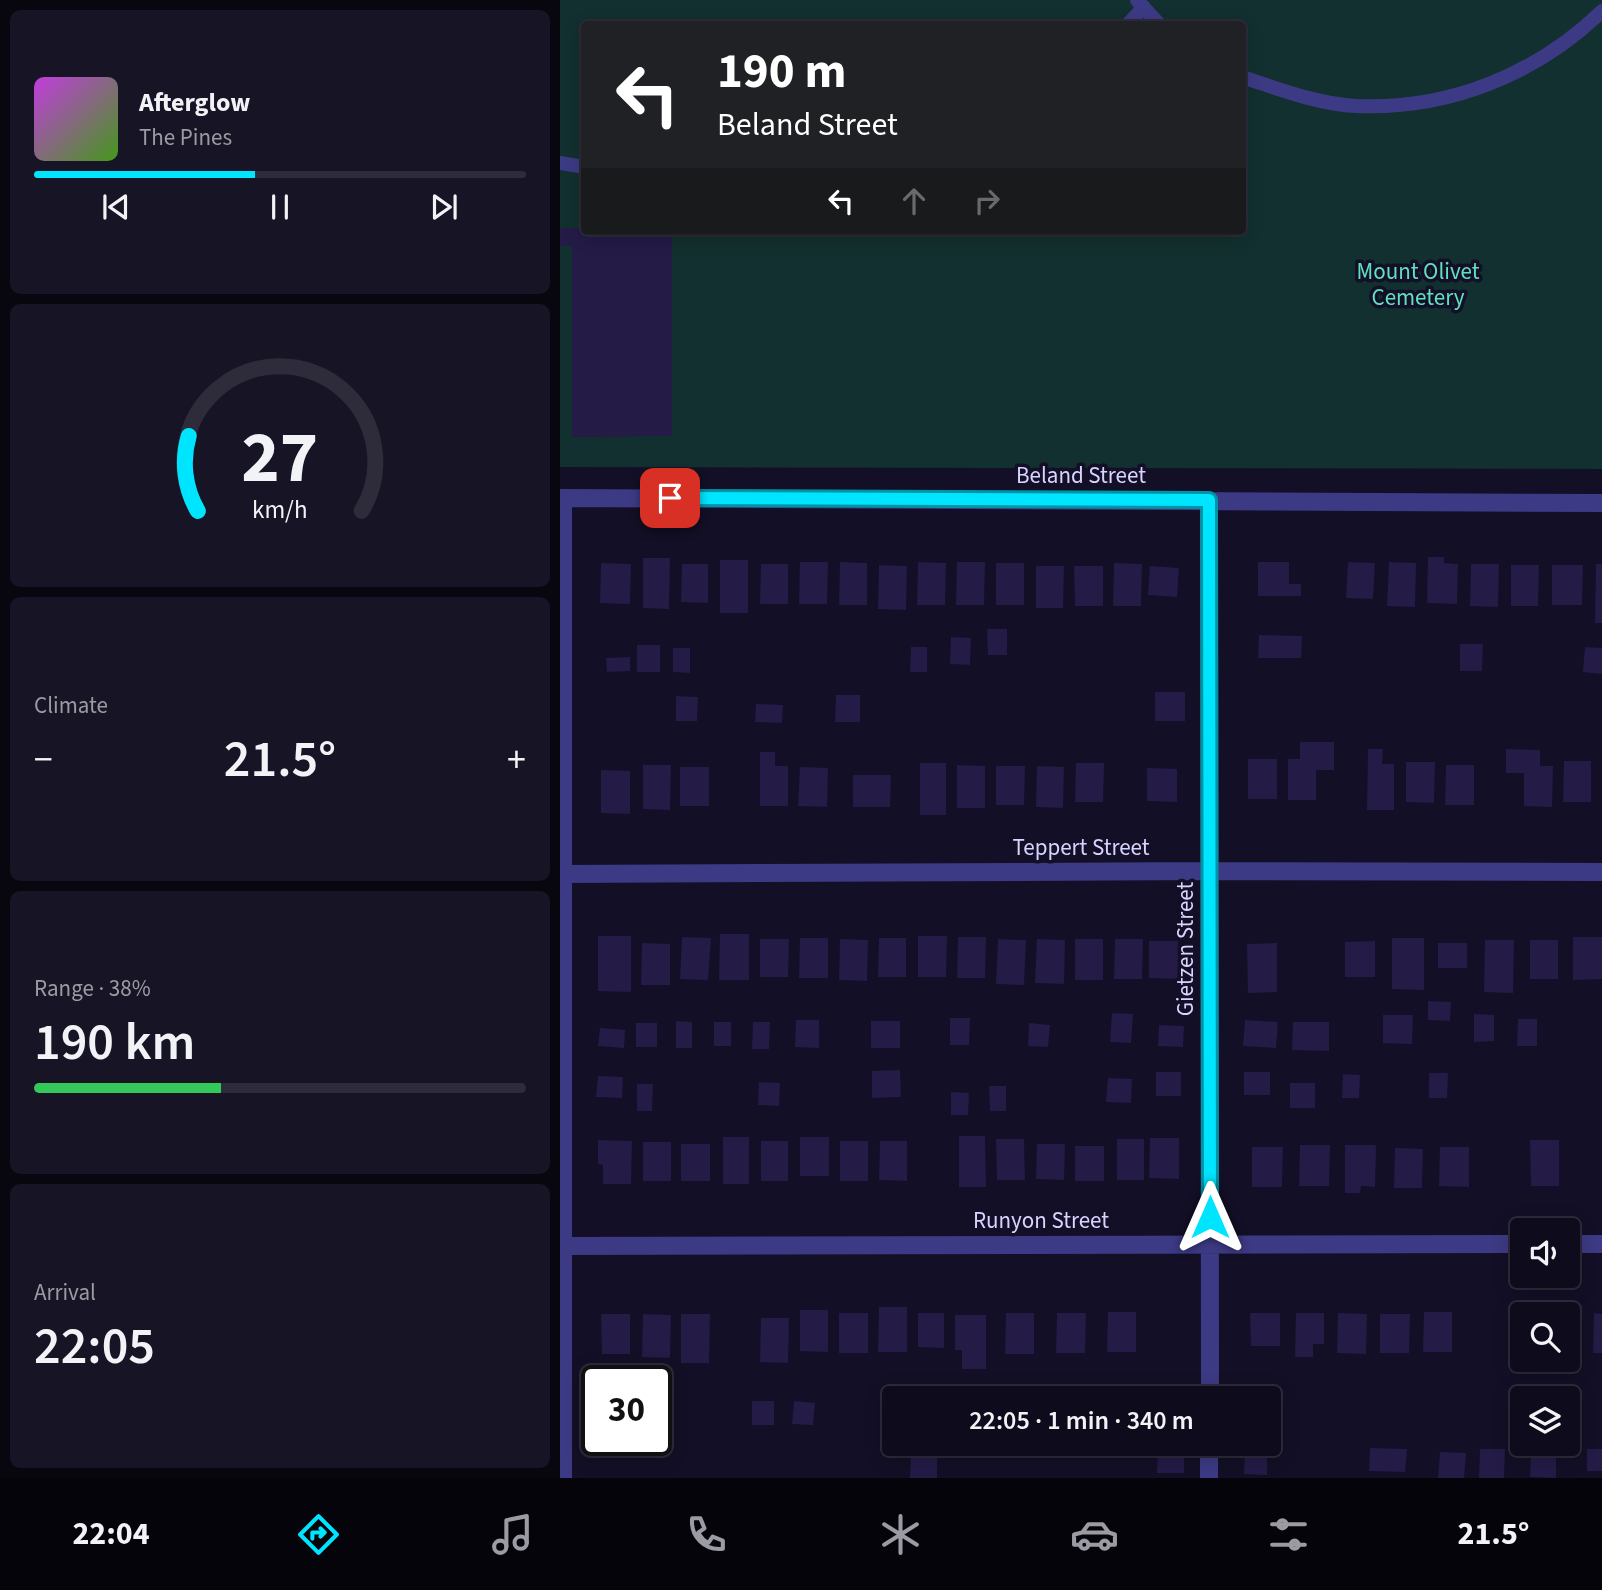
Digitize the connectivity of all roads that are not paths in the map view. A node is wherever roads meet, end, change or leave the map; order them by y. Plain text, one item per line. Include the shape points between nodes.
1 (1141, 4) edge
2 (1602, 11) edge
3 (1130, 21) edge
4 (1156, 21) edge
5 (1246, 78) edge
6 (560, 163) edge
7 (581, 166) edge
8 (561, 498) edge
9 (1209, 500) junction
10 (1602, 502) edge
11 (1210, 871) junction
12 (1602, 872) edge
13 (562, 874) edge
14 (1210, 1244) junction
15 (1510, 1244) edge
16 (1580, 1244) edge
17 (1602, 1244) edge
18 (562, 1247) edge
19 (1210, 1386) edge
20 (1209, 1456) edge
21 (563, 1478) edge
22 (1209, 1478) edge

1 - 3 lane
1 - 4 lane
2 - 5 lane via 1566,41 1505,79 1439,100 1354,106 1316,100
6 - 7 lane
8 - 9 street, Beland Street
8 - 13 street
9 - 10 street, Beland Street
9 - 11 street, Gietzen Street
11 - 12 street, Teppert Street
11 - 13 street, Teppert Street
11 - 14 street, Gietzen Street
13 - 18 street
14 - 15 street, Runyon Street
14 - 18 street, Runyon Street
14 - 19 street, Gietzen Street
16 - 17 street
18 - 21 street
20 - 22 street

